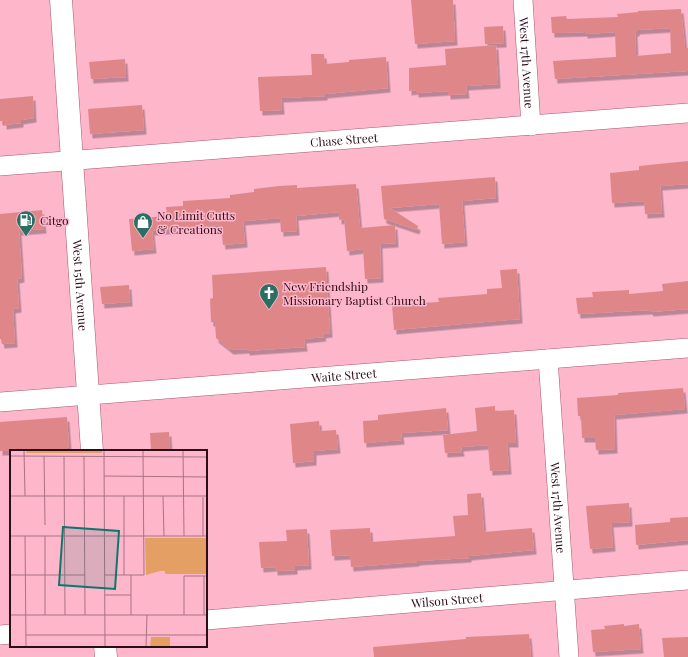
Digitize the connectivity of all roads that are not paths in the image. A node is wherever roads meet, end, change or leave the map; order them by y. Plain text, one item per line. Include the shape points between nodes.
1 (61, 0) edge
2 (523, 0) edge
3 (688, 114) edge
4 (531, 126) junction
5 (72, 161) junction
6 (0, 166) edge
7 (688, 348) edge
8 (548, 359) junction
9 (88, 395) junction
10 (0, 402) edge
11 (92, 450) edge
12 (688, 580) edge
13 (564, 590) junction
14 (207, 620) edge
15 (10, 634) edge
16 (0, 635) edge
17 (105, 647) edge
18 (106, 657) edge
19 (569, 657) edge

1 - 5 main road, West 15th Avenue
2 - 4 street, West 17th Avenue
3 - 4 street, Chase Street
4 - 5 street, Chase Street
5 - 6 street, Chase Street
5 - 9 main road, West 15th Avenue
7 - 8 street, Waite Street
8 - 9 street, Waite Street
8 - 13 street, West 17th Avenue
9 - 10 street, Waite Street
9 - 11 main road, West 15th Avenue
12 - 13 street, Wilson Street
13 - 14 street, Wilson Street
13 - 19 street, West 17th Avenue
15 - 16 street
17 - 18 main road

